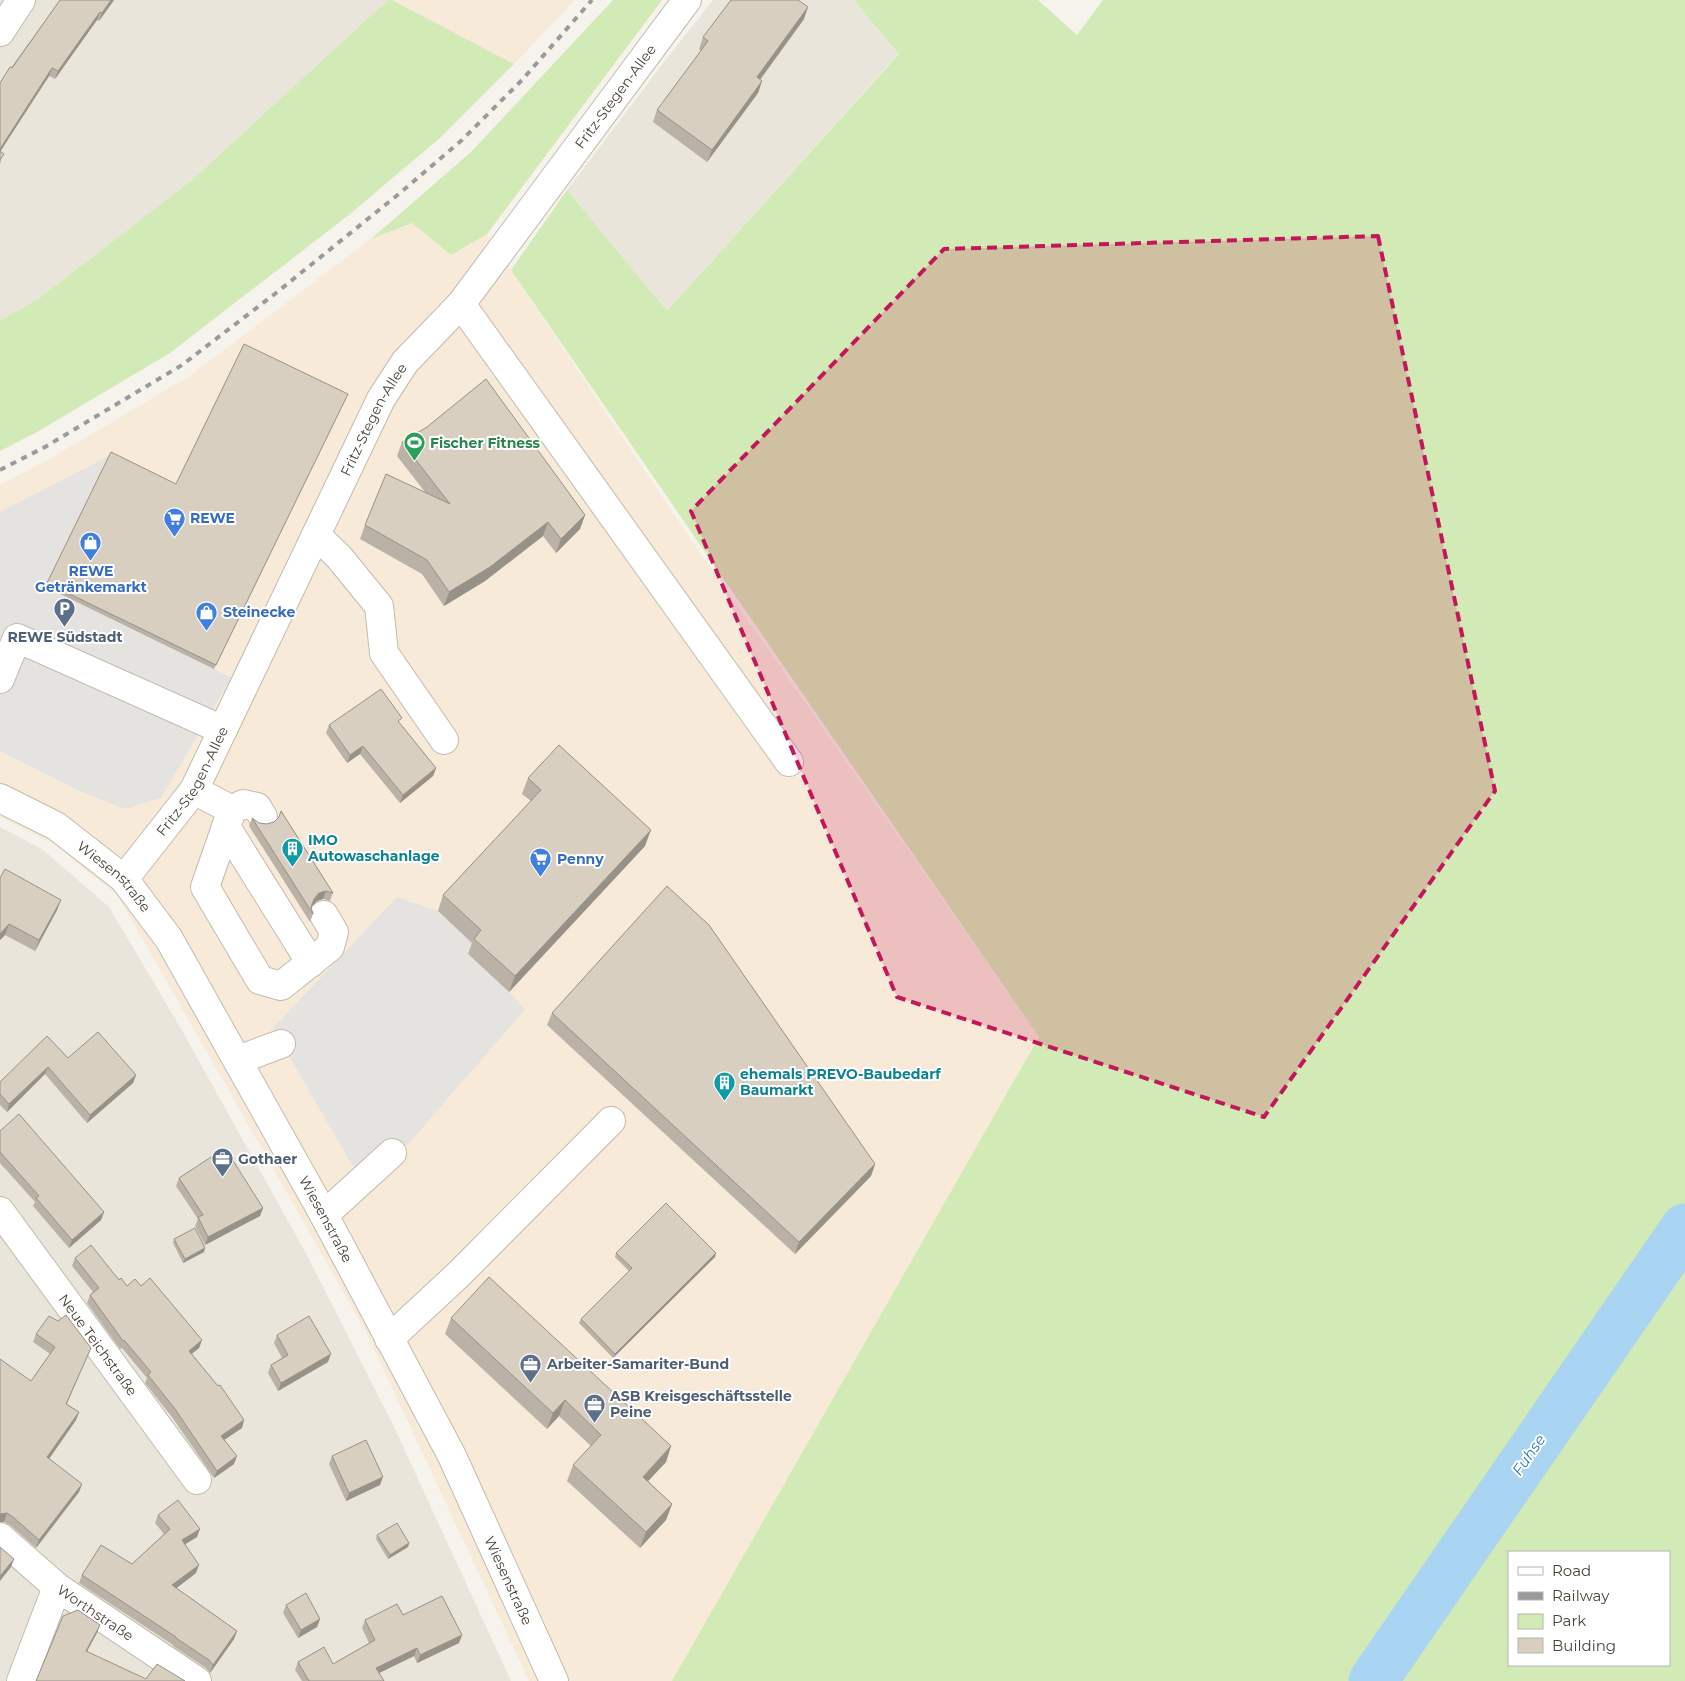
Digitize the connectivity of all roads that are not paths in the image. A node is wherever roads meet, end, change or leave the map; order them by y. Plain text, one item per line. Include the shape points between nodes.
1 (21, 0) edge
2 (687, 0) edge
3 (0, 32) edge
4 (461, 304) junction
5 (316, 535) junction
6 (8, 634) edge
7 (0, 679) edge
8 (223, 730) junction
9 (444, 740) dead end
10 (789, 762) dead end
11 (194, 790) junction
12 (0, 798) edge
13 (263, 817) dead end
14 (229, 818) junction
15 (124, 879) junction
16 (324, 916) dead end
17 (311, 963) junction
18 (281, 1044) dead end
19 (238, 1060) junction
20 (610, 1121) dead end
21 (392, 1154) dead end
22 (0, 1210) edge
23 (324, 1215) junction
24 (390, 1339) junction
25 (197, 1480) dead end
26 (0, 1537) edge
27 (57, 1587) junction
28 (21, 1681) edge
29 (197, 1681) edge
30 (554, 1681) edge

1 - 3 street
2 - 4 street, Fritz-Stegen-Allee
4 - 5 street, Fritz-Stegen-Allee via 405,362 381,399
4 - 10 street
5 - 8 street, Fritz-Stegen-Allee
5 - 9 street via 339,557 379,606 384,653
6 - 7 street
6 - 8 street
8 - 11 street, Fritz-Stegen-Allee
11 - 14 street
11 - 15 street, Fritz-Stegen-Allee
12 - 15 street, Wiesenstraße via 56,826
13 - 14 street via 257,807 243,804
14 - 17 street
14 - 17 street via 205,887 260,980 281,986
15 - 19 street, Wiesenstraße via 169,939
16 - 17 street via 334,932 330,947
18 - 19 street
19 - 23 street, Wiesenstraße
20 - 24 street
21 - 23 street
22 - 25 street, Neue Teichstraße
23 - 24 street, Wiesenstraße
24 - 30 street, Wiesenstraße via 452,1456
26 - 27 street, Worthstraße
27 - 28 street
27 - 29 street, Worthstraße

